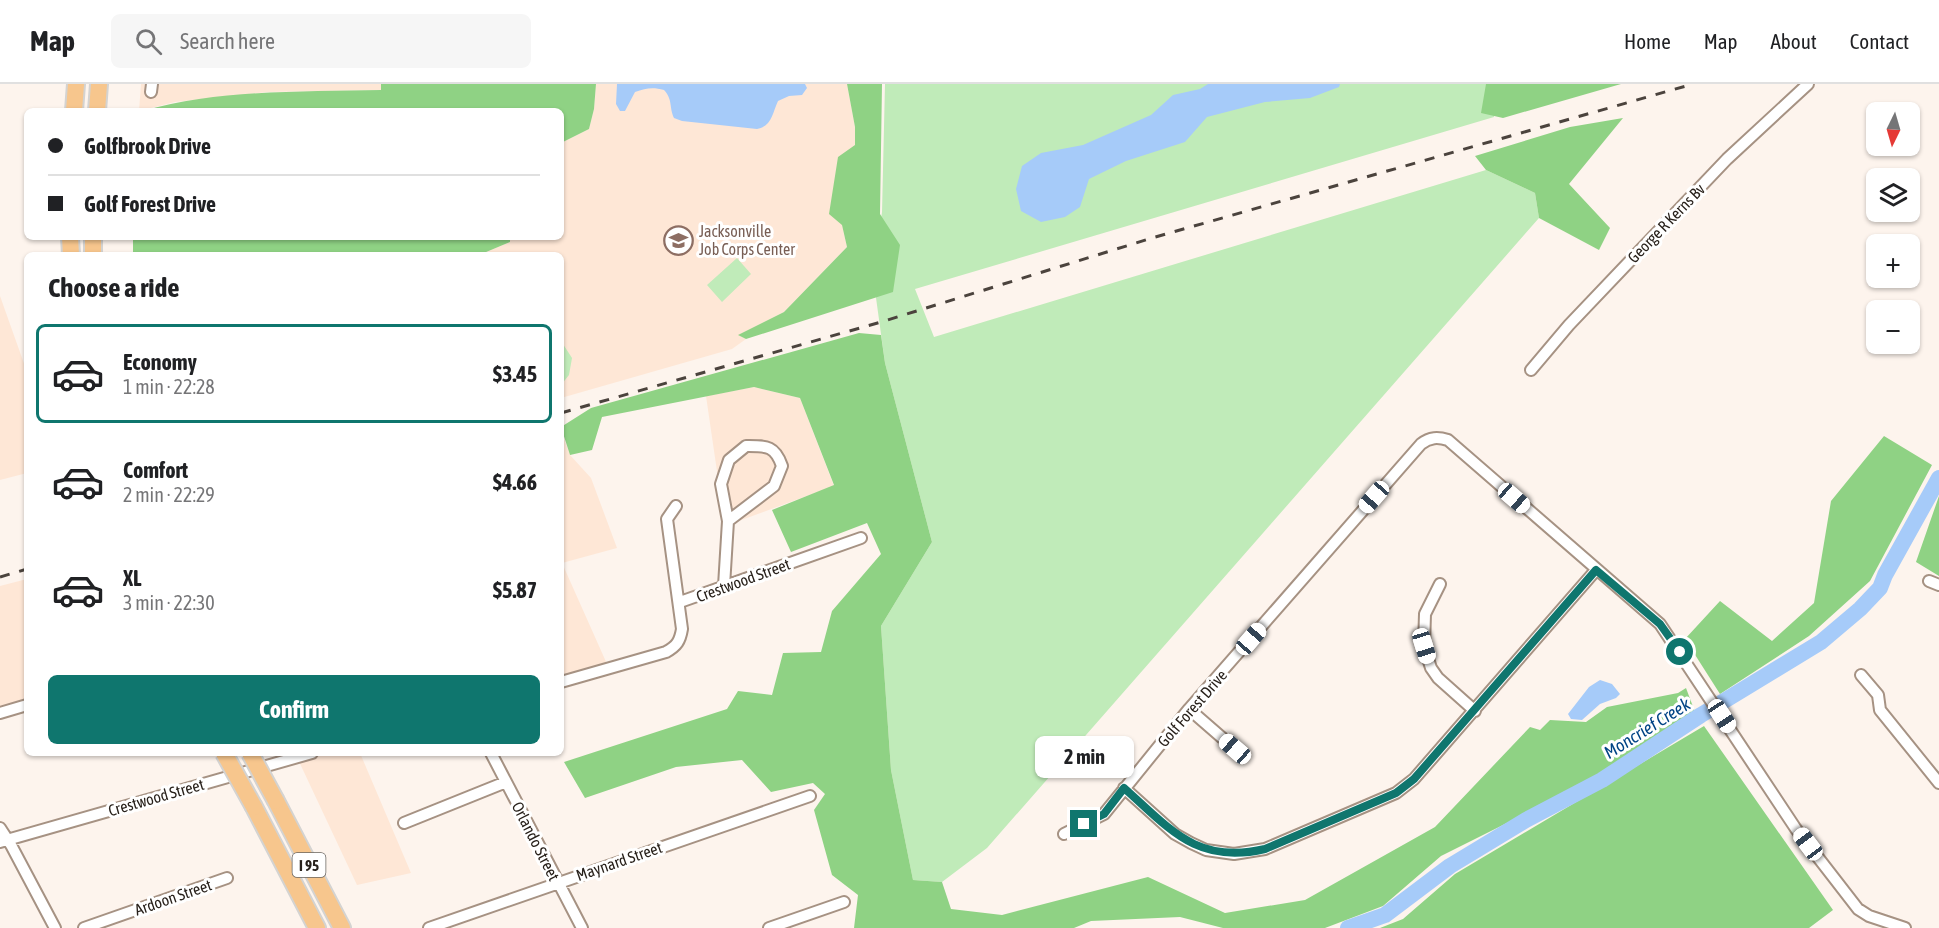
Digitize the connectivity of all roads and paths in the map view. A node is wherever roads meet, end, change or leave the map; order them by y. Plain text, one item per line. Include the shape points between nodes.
1 (76, 84) edge
2 (99, 84) edge
3 (1808, 84) edge
4 (74, 108) edge
5 (97, 108) edge
6 (1531, 370) dead end
7 (676, 506) dead end
8 (728, 521) junction
9 (861, 538) dead end
10 (1596, 570) junction
11 (1440, 584) dead end
12 (724, 586) junction
13 (680, 602) junction
14 (1861, 675) dead end
15 (564, 681) edge
16 (24, 706) edge
17 (1189, 710) junction
18 (1475, 711) junction
19 (0, 713) edge
20 (1235, 749) dead end
21 (226, 756) edge
22 (252, 756) edge
23 (301, 756) edge
24 (493, 756) edge
25 (506, 782) junction
26 (1939, 783) edge
27 (1124, 788) junction
28 (810, 796) dead end
29 (404, 823) dead end
30 (0, 828) edge
31 (1064, 834) dead end
32 (3, 841) edge
33 (227, 878) dead end
34 (557, 882) junction
35 (844, 902) dead end
36 (55, 928) edge
37 (84, 928) edge
38 (317, 928) edge
39 (342, 928) edge
40 (429, 928) edge
41 (582, 928) edge
42 (769, 928) edge
43 (1905, 928) edge

1 - 4 highway
2 - 5 highway
3 - 6 street, George R Kerns Bv via 1727,159 1591,301
7 - 13 street via 667,519
8 - 8 street via 721,484 729,460 746,446 772,448 782,466 774,486
8 - 12 street
9 - 12 street, Crestwood Street
10 - 17 street, Golf Forest Drive via 1448,440 1432,438 1420,444
10 - 18 street
10 - 43 street via 1660,624 1796,829 1858,909
11 - 18 street via 1425,614 1424,646 1438,678
12 - 13 street, Crestwood Street
13 - 15 street, Crestwood Street via 681,639 675,647
14 - 26 street via 1878,695 1880,710
16 - 19 street
17 - 20 street
17 - 27 street, Golf Forest Drive
18 - 27 street via 1407,786 1396,793 1250,853 1222,853 1191,843 1175,834
21 - 38 highway, I 95, bridge
22 - 39 highway, I 95, bridge
23 - 32 street, Crestwood Street
24 - 25 street, Orlando Street
25 - 29 street
25 - 34 street, Orlando Street
27 - 31 street, Golf Forest Drive via 1104,814
28 - 34 street, Maynard Street
30 - 32 street
32 - 36 street
33 - 37 street, Ardoon Street
34 - 40 street, Maynard Street
34 - 41 street, Orlando Street
35 - 42 street

